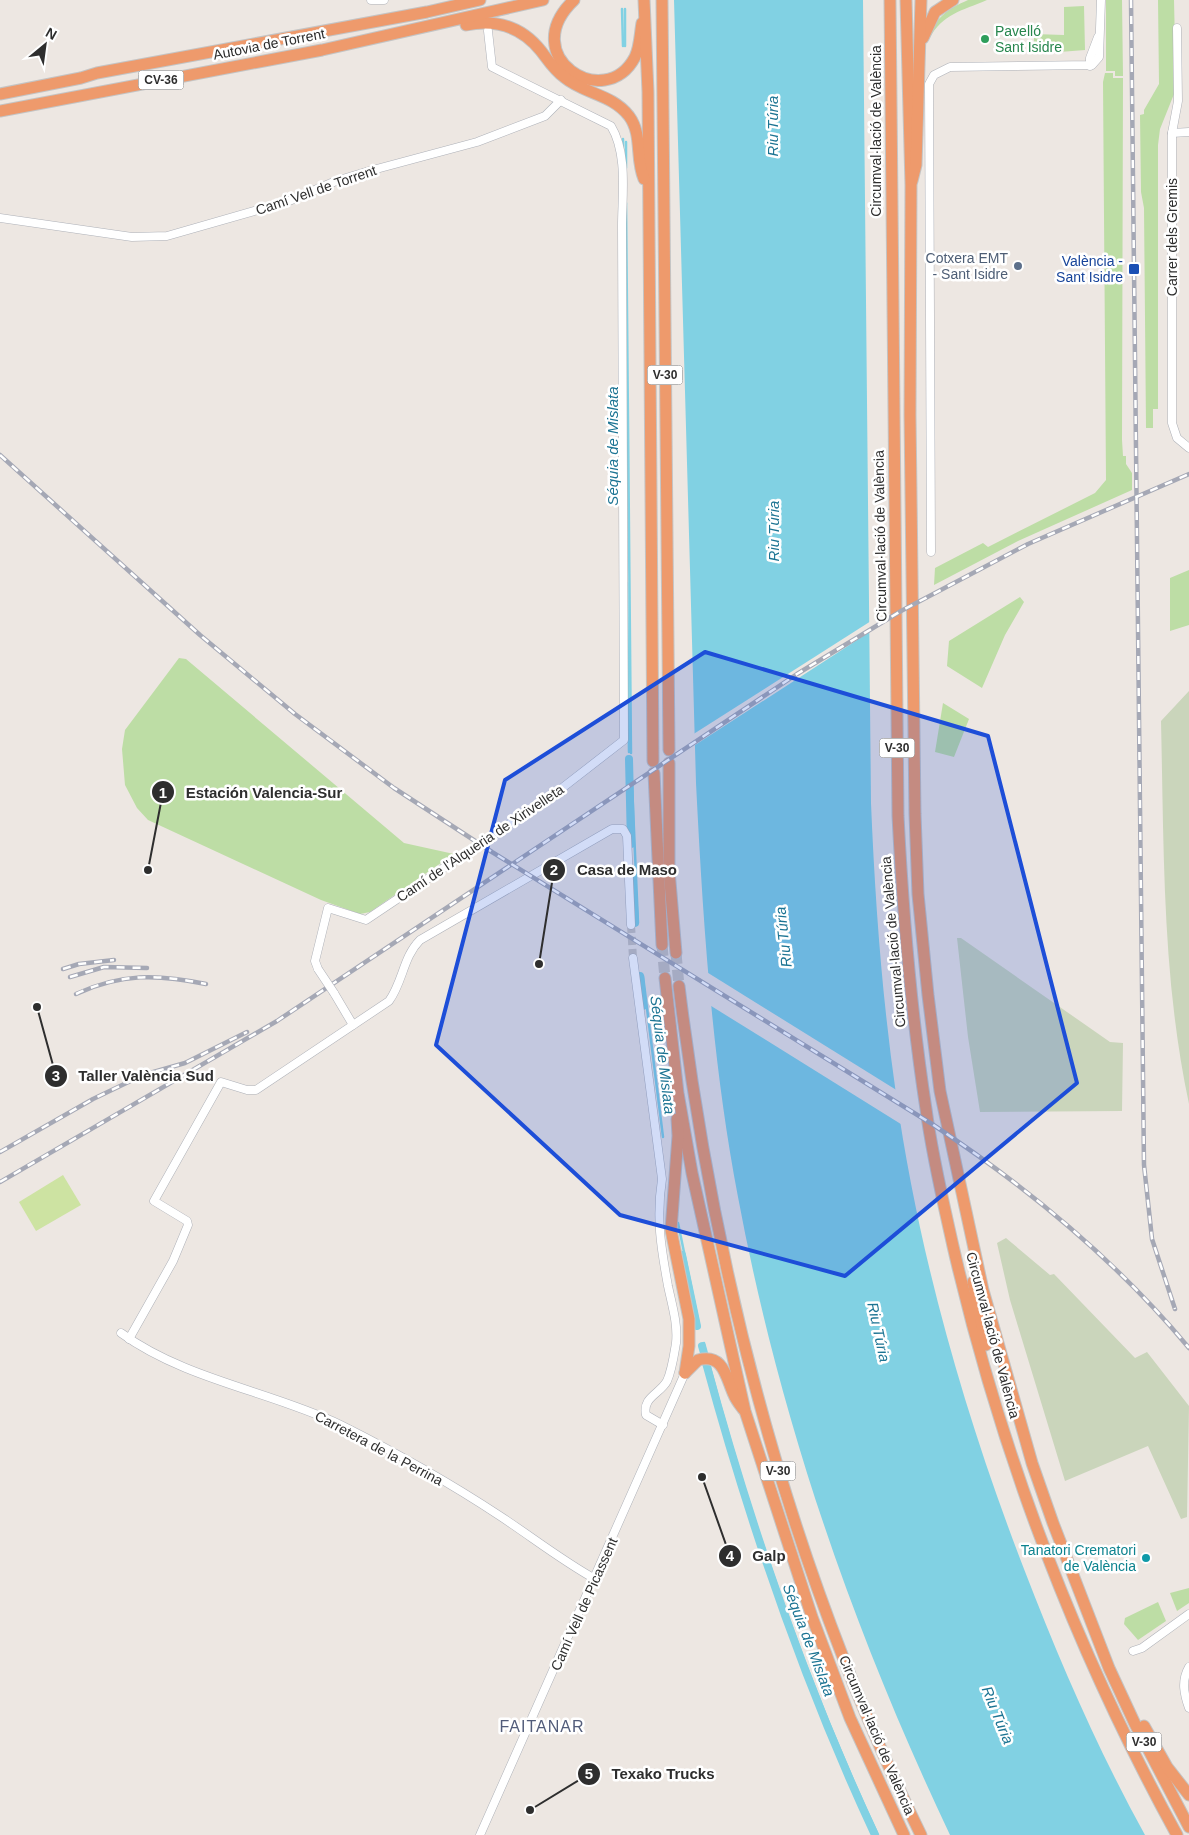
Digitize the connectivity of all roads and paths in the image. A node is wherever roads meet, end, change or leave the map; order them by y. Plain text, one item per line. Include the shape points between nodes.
1 (371, 0) edge
2 (384, 0) edge
3 (453, 0) edge
4 (480, 0) edge
5 (543, 0) edge
6 (574, 0) edge
7 (644, 0) edge
8 (662, 0) edge
9 (890, 0) edge
10 (906, 0) edge
11 (921, 0) edge
12 (953, 0) edge
13 (1100, 0) edge
14 (644, 13) junction
15 (409, 14) junction
16 (1177, 28) dead end
17 (488, 31) dead end
18 (920, 49) junction
19 (322, 50) junction
20 (97, 73) junction
21 (0, 86) edge
22 (0, 94) edge
23 (561, 100) junction
24 (0, 111) edge
25 (1172, 132) junction
26 (1189, 132) edge
27 (910, 185) junction
28 (649, 192) junction
29 (0, 218) edge
30 (1186, 446) edge
31 (931, 552) dead end
32 (669, 750) dead end
33 (653, 761) dead end
34 (669, 763) dead end
35 (654, 773) dead end
36 (631, 925) tunnel mouth
37 (662, 944) tunnel mouth
38 (676, 953) tunnel mouth
39 (633, 958) tunnel mouth
40 (665, 978) tunnel mouth
41 (679, 986) tunnel mouth
42 (352, 1025) junction
43 (692, 1089) junction
44 (940, 1091) junction
45 (678, 1093) junction
46 (714, 1277) junction
47 (121, 1333) dead end
48 (129, 1339) junction
49 (685, 1373) junction
50 (745, 1411) junction
51 (664, 1425) junction
52 (1022, 1481) junction
53 (595, 1579) junction
54 (1189, 1614) edge
55 (1133, 1651) dead end
56 (1106, 1654) junction
57 (1189, 1667) edge
58 (1189, 1708) edge
59 (1189, 1795) edge
60 (1189, 1827) edge
61 (480, 1835) edge
62 (904, 1835) edge
63 (920, 1835) edge
64 (1177, 1835) edge

1 - 2 street
3 - 15 highway via 425,6
4 - 15 highway, Autovia de Torrent / CV-36
5 - 19 highway, Autovia de Torrent / CV-36
6 - 14 highway via 556,25 554,44 563,64 590,80 609,79 628,66 635,56
7 - 14 highway, V-30
8 - 32 highway, V-30
9 - 52 highway, Circumval·lació de València / V-30 via 898,816 902,901 926,1112 942,1198 983,1364
10 - 27 highway, Circumval·lació de València / V-30
11 - 18 highway
12 - 18 highway via 935,12
13 - 31 street via 1099,57 1095,64 950,67 934,75 929,84
14 - 28 highway, V-30 via 648,42
15 - 20 highway, Autovia de Torrent / CV-36
16 - 25 street, Carrer dels Gremis via 1178,101
17 - 23 street via 492,67
18 - 27 highway via 916,165
19 - 24 highway, Autovia de Torrent / CV-36
19 - 28 highway via 342,50 479,22 519,30 531,39 564,78 607,97 630,117 636,130 642,174
20 - 21 highway via 79,72
20 - 22 highway, Autovia de Torrent / CV-36
23 - 29 street, Camí Vell de Torrent via 545,116 477,142 368,171 288,201 166,236 132,237
23 - 42 street, Camí de l'Alqueria de Xirivelleta, bridge via 611,126 617,136 621,158 624,740 558,792 366,920 328,908 315,960
25 - 26 street
25 - 30 street, Carrer dels Gremis via 1172,423 1175,435
27 - 44 highway, Circumval·lació de València / V-30 via 915,814 925,967
28 - 33 highway, V-30
34 - 38 highway via 670,870
35 - 37 highway
36 - 42 street via 627,836 622,829 612,829 420,940 413,947 398,989 389,1001
39 - 51 street via 662,1179 659,1234 675,1316 675,1345 667,1380 651,1397 645,1410 646,1415
40 - 45 highway, Circumval·lació de València / V-30
41 - 43 highway, Circumval·lació de València / V-30
42 - 48 street via 256,1090 221,1082 154,1201 187,1220 188,1225 173,1261
43 - 46 highway via 690,1108
43 - 63 highway, Circumval·lació de València / V-30 via 726,1270 754,1389 777,1468 824,1612 863,1709
44 - 52 highway via 939,1109 983,1335
44 - 56 highway, Circumval·lació de València / V-30 via 983,1290 1009,1388 1053,1524
45 - 46 highway, Circumval·lació de València / V-30
45 - 49 highway via 678,1136 670,1230 689,1319
46 - 50 highway, Circumval·lació de València / V-30
47 - 48 street, Carretera de la Perrina
48 - 53 street, Carretera de la Perrina via 210,1377 288,1402 361,1435 497,1514 543,1548
49 - 50 highway via 698,1360 718,1362
49 - 51 street, Camí Vell de Picassent
50 - 62 highway, Circumval·lació de València / V-30 via 812,1616 850,1718
51 - 53 street, Camí Vell de Picassent
52 - 64 highway, Circumval·lació de València / V-30 via 1068,1605 1097,1672
53 - 61 street, Camí Vell de Picassent
54 - 55 street
56 - 59 highway via 1167,1767
56 - 60 highway, Circumval·lació de València / V-30 via 1109,1668 1135,1724
57 - 58 street via 1184,1692

